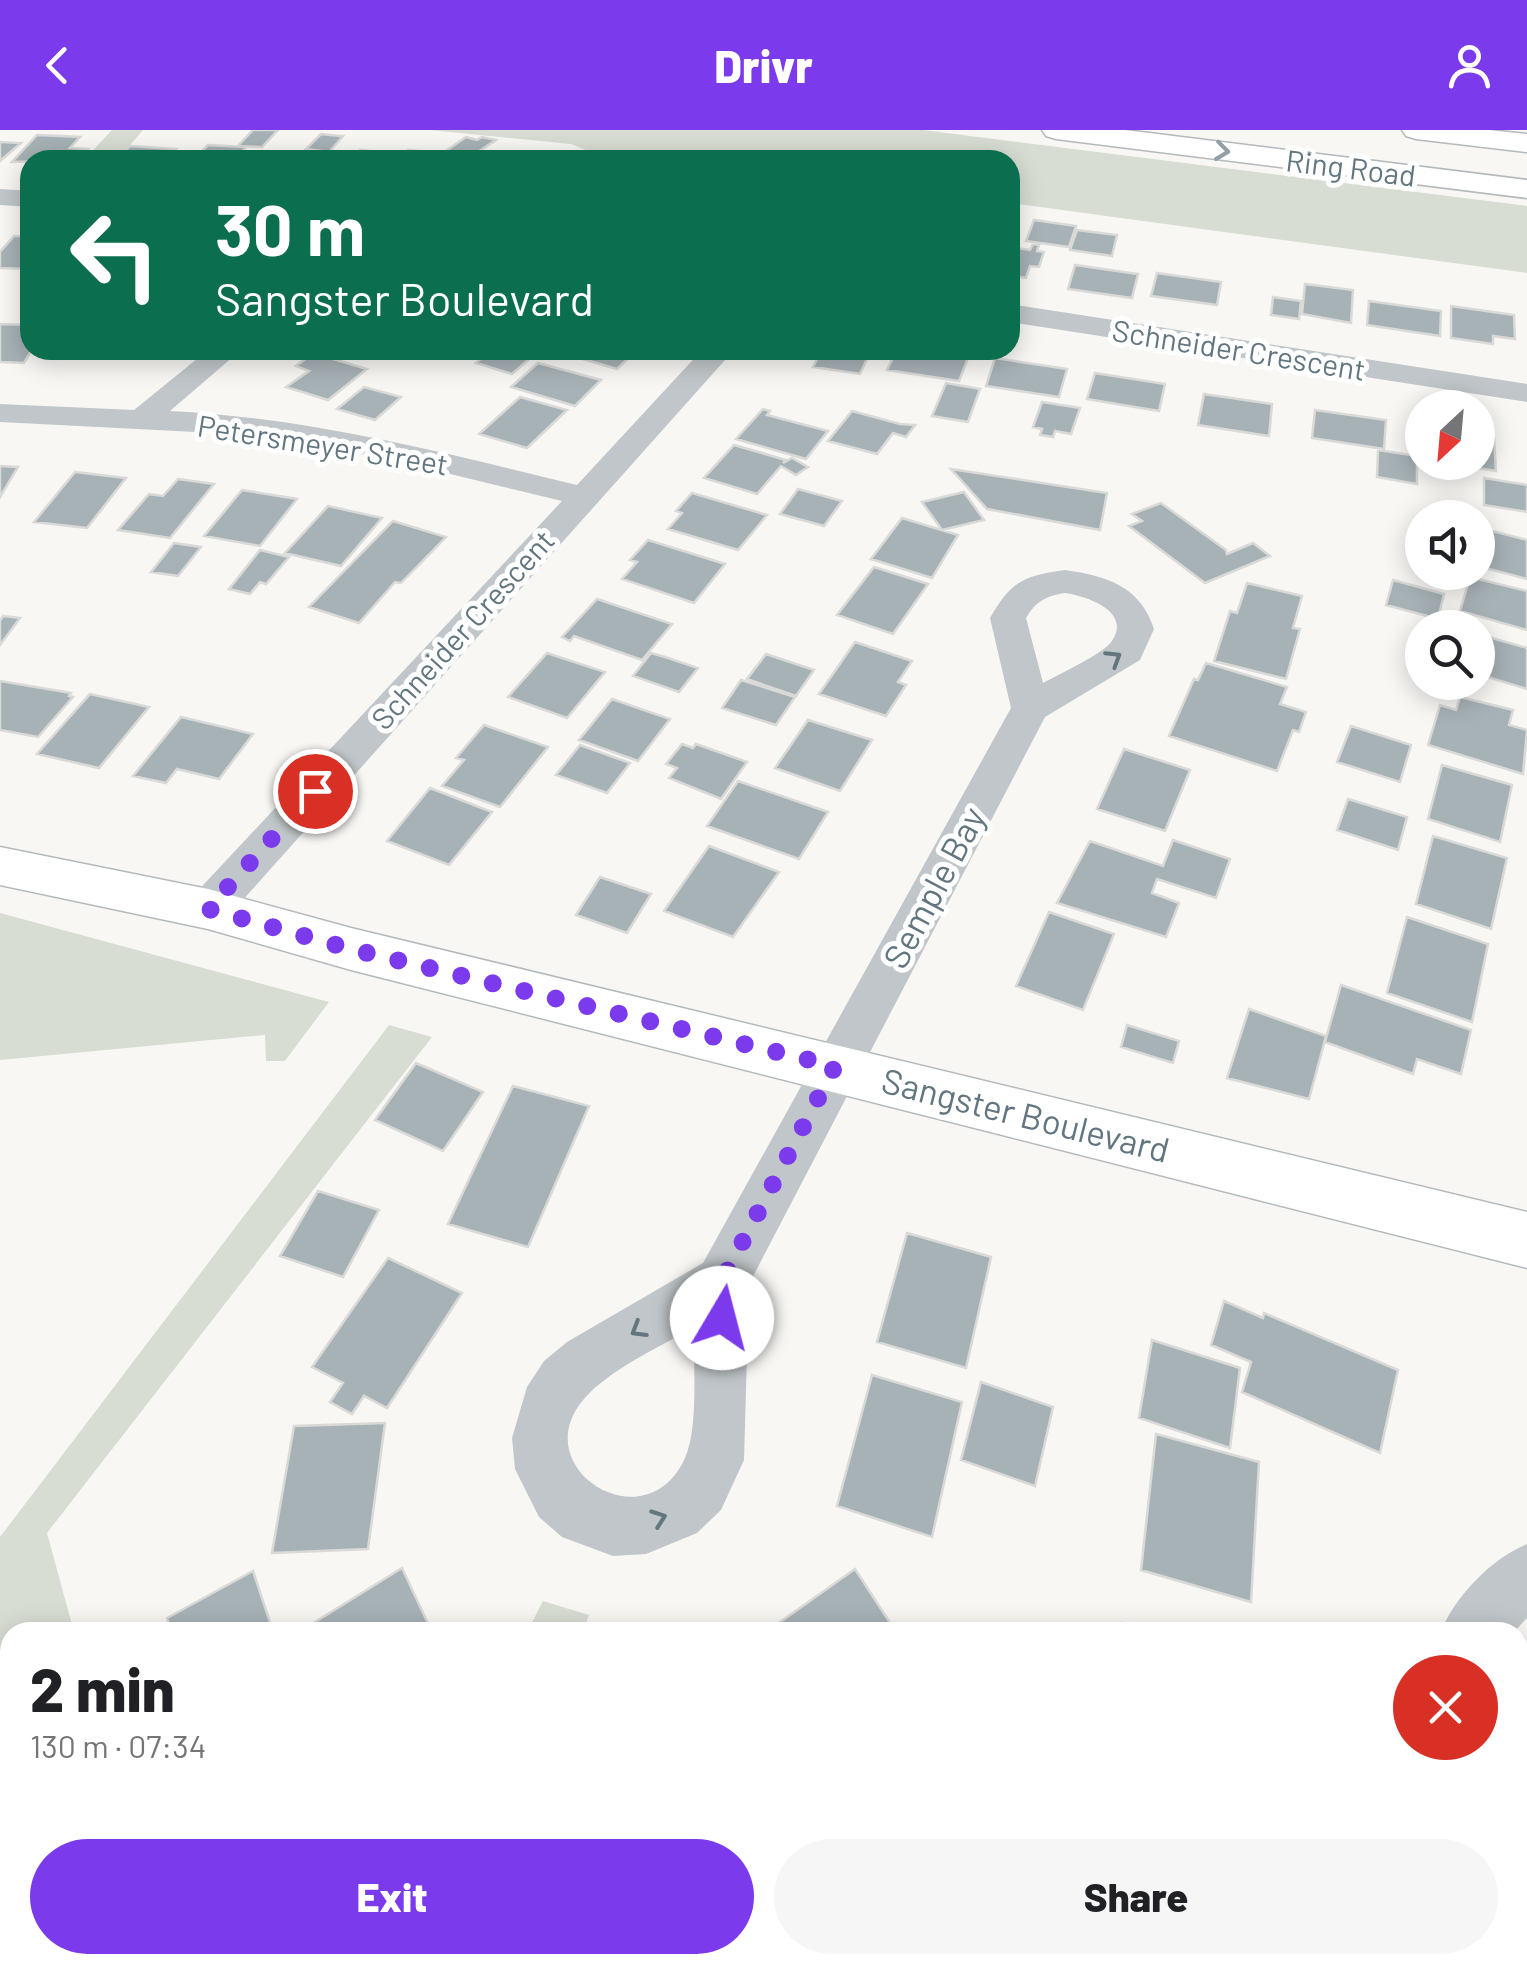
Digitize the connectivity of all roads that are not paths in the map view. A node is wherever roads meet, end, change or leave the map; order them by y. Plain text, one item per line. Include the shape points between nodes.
1 (1056, 130) edge
2 (1416, 130) edge
3 (1527, 143) edge
4 (1527, 189) edge
5 (1020, 314) edge
6 (214, 360) edge
7 (710, 360) edge
8 (1527, 393) edge
9 (0, 414) edge
10 (142, 419) junction
11 (582, 496) junction
12 (1030, 708) dead end
13 (0, 866) edge
14 (208, 909) junction
15 (835, 1066) junction
16 (1527, 1240) edge
17 (722, 1281) dead end
18 (1527, 1574) edge
19 (1481, 1622) edge

1 -> 4 main road, Ring Road
2 - 3 main road, Ring Road
5 - 8 street, Schneider Crescent
6 - 10 street
7 - 11 street, Schneider Crescent
9 - 10 street, Petersmeyer Street
10 - 11 street, Petersmeyer Street via 236,424 380,447
11 - 14 street, Schneider Crescent
12 - 15 street, Semple Bay
13 - 14 main road, Sangster Boulevard
14 - 15 main road, Sangster Boulevard
15 - 16 main road, Sangster Boulevard
15 - 17 street, Semple Bay
18 - 19 street

